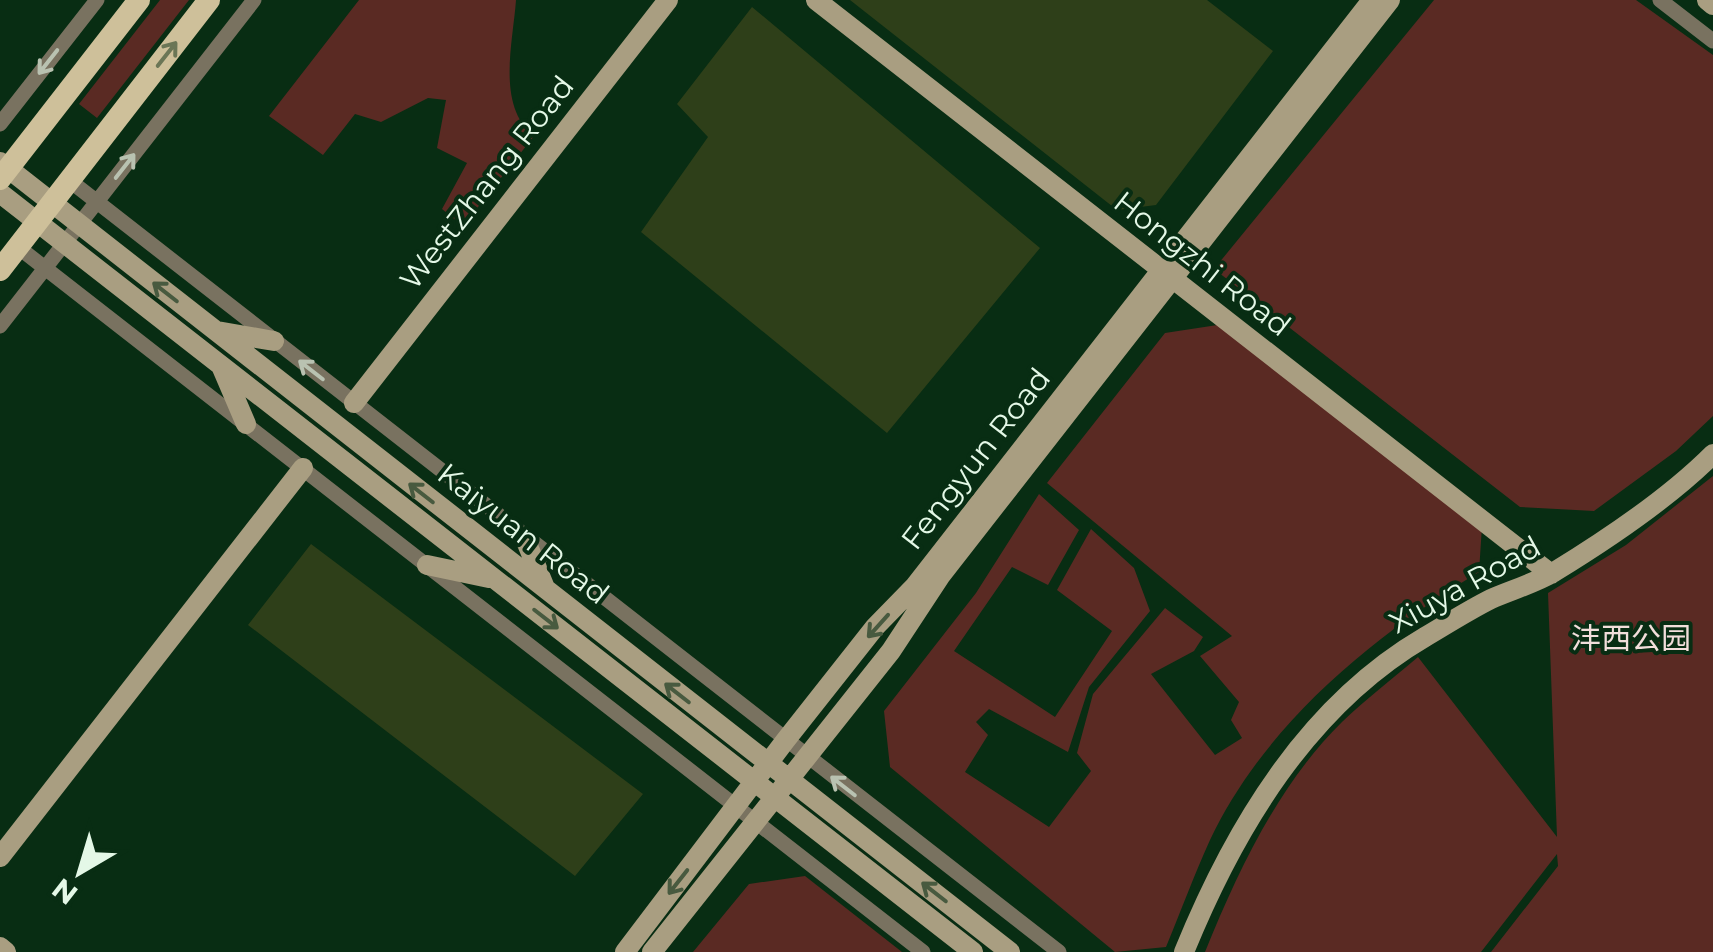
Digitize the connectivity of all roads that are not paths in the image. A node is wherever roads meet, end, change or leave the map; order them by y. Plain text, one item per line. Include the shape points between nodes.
1 (97, 0) edge
2 (139, 0) edge
3 (209, 0) edge
4 (254, 0) edge
5 (668, 0) edge
6 (816, 0) edge
7 (1372, 0) edge
8 (1390, 0) edge
9 (1660, 0) edge
10 (1707, 0) edge
11 (1713, 5) edge
12 (1713, 41) edge
13 (0, 124) edge
14 (3, 170) edge
15 (69, 180) junction
16 (0, 193) edge
17 (52, 202) junction
18 (97, 202) junction
19 (38, 222) junction
20 (79, 225) junction
21 (64, 244) junction
22 (18, 247) junction
23 (45, 268) junction
24 (0, 270) edge
25 (1167, 276) junction
26 (0, 326) edge
27 (213, 330) junction
28 (274, 341) junction
29 (221, 366) junction
30 (354, 403) junction
31 (246, 424) junction
32 (1713, 454) edge
33 (303, 468) junction
34 (524, 536) junction
35 (427, 565) junction
36 (1552, 574) junction
37 (495, 579) junction
38 (546, 590) junction
39 (786, 740) junction
40 (806, 757) junction
41 (767, 764) junction
42 (789, 780) junction
43 (756, 782) junction
44 (776, 798) junction
45 (736, 806) junction
46 (757, 822) junction
47 (0, 857) edge
48 (625, 952) edge
49 (652, 952) edge
50 (923, 952) edge
51 (973, 952) edge
52 (1010, 952) edge
53 (1059, 952) edge
54 (1184, 952) edge

1 -> 13 street
2 - 14 main road
15 -> 3 main road
18 -> 4 street
5 - 30 street, WestZhang Road
6 - 25 street, Hongzhi Road
7 - 25 street, Fengyun Road
8 - 25 street, Fengyun Road
9 - 12 street
10 - 11 street
14 - 17 street, Kaiyuan Road
15 - 17 main road
15 - 18 street, Kaiyuan Road
16 - 19 street, Kaiyuan Road
17 - 19 main road
17 - 20 street, Kaiyuan Road
18 - 20 street
18 - 28 street, Kaiyuan Road
19 - 21 street, Kaiyuan Road
19 - 22 main road
20 - 21 street
27 -> 20 street, Kaiyuan Road
21 - 23 street
21 - 29 street, Kaiyuan Road
22 - 23 street
22 - 24 main road
23 - 26 street
23 - 31 street
25 - 36 street, Hongzhi Road
25 -> 39 street, Fengyun Road
25 - 40 street, Fengyun Road
27 - 28 street
38 -> 27 street, Kaiyuan Road
30 -> 28 street, Kaiyuan Road
29 - 31 street
29 - 37 street, Kaiyuan Road
30 - 34 street, Kaiyuan Road
31 - 33 street
32 - 36 street, Xiuya Road
33 - 35 street
33 - 47 street
34 - 38 street
34 - 39 street, Kaiyuan Road
35 - 37 street
35 - 45 street
36 - 54 street, Xiuya Road via 1421,639 1332,712 1255,807
37 -> 43 street, Kaiyuan Road
41 -> 38 street, Kaiyuan Road
39 - 40 street, Kaiyuan Road
39 - 41 street, Fengyun Road
40 - 42 street, Fengyun Road
53 -> 40 street, Kaiyuan Road
41 - 42 street, Kaiyuan Road
41 - 43 street, Fengyun Road
42 - 44 street, Fengyun Road
52 -> 42 street, Kaiyuan Road
43 - 44 street, Kaiyuan Road
43 - 45 street, Fengyun Road
44 - 46 street, Fengyun Road
44 - 51 street, Kaiyuan Road
45 - 46 street
45 -> 48 street, Fengyun Road
46 - 49 street, Fengyun Road
46 - 50 street

